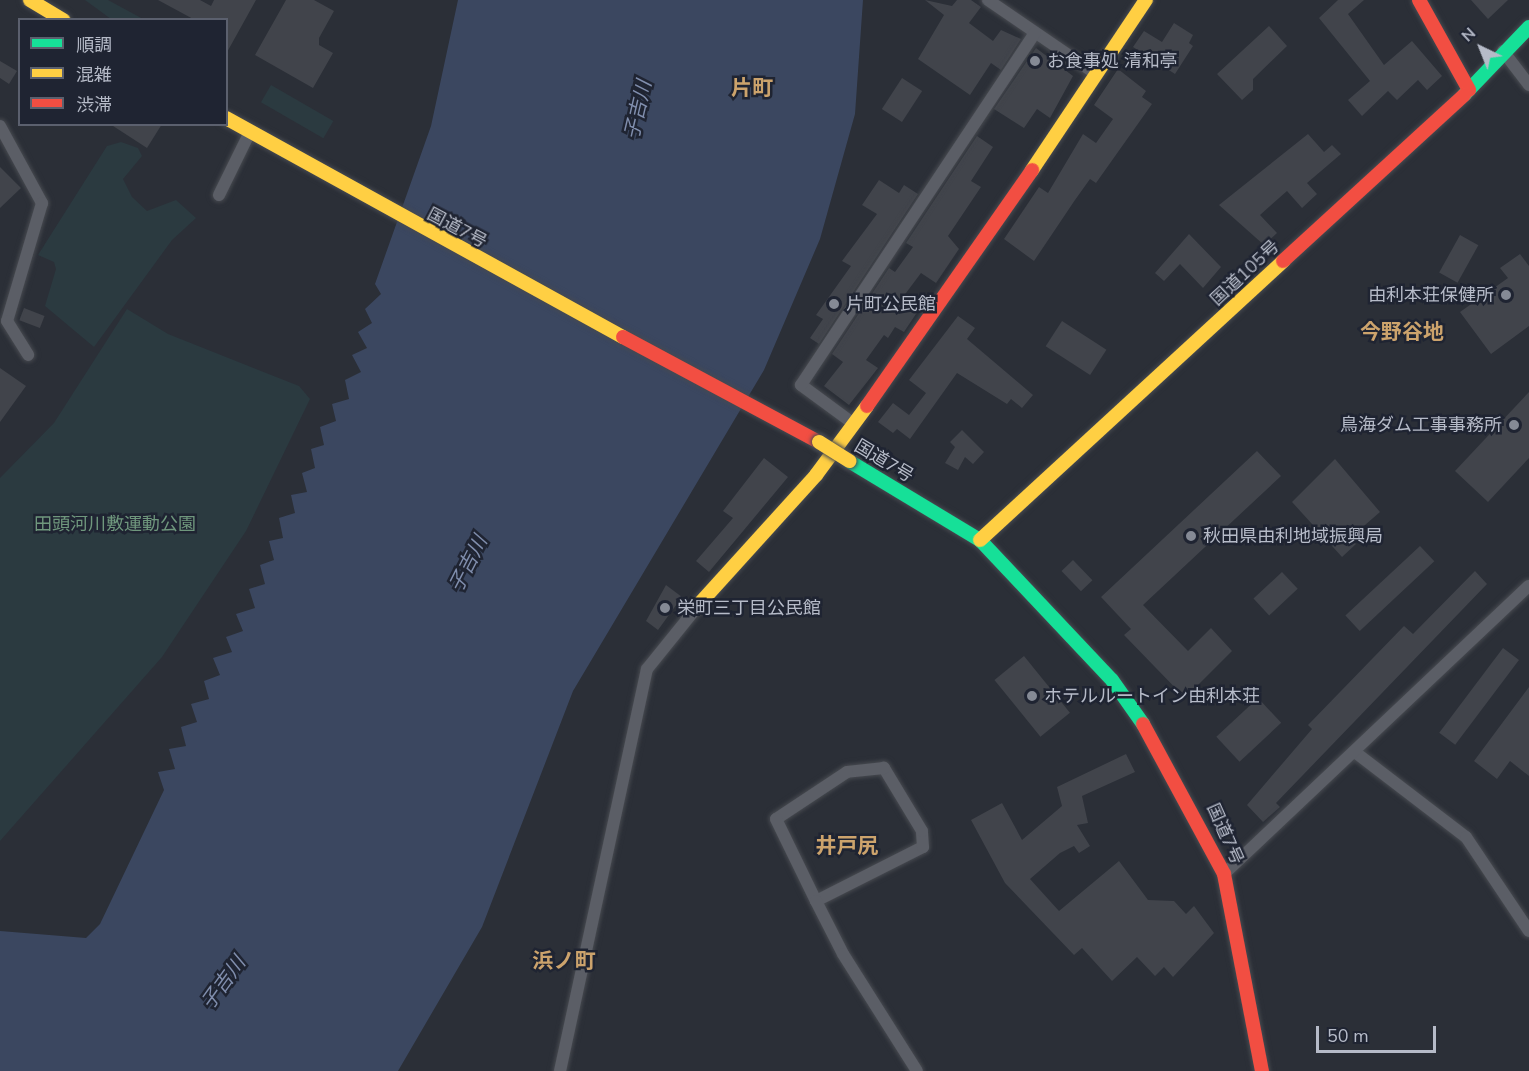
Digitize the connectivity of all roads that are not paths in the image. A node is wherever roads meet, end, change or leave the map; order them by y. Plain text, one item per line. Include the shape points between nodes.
1 (30, 0) edge
2 (988, 0) edge
3 (1146, 0) edge
4 (1419, 0) edge
5 (60, 18) edge
6 (1529, 27) edge
7 (1035, 33) junction
8 (1503, 51) junction
9 (1096, 75) junction
10 (1529, 85) edge
11 (1469, 90) junction
12 (228, 119) edge
13 (0, 126) edge
14 (250, 132) junction
15 (219, 195) dead end
16 (28, 355) dead end
17 (854, 424) junction
18 (980, 540) junction
19 (1526, 594) edge
20 (701, 602) joint
21 (1356, 753) junction
22 (1224, 874) junction
23 (816, 901) junction
24 (1529, 931) edge
25 (560, 1071) edge
26 (917, 1071) edge
27 (1262, 1071) edge

1 - 5 main road
2 - 7 street
3 - 9 main road
4 - 11 main road
6 - 8 main road, 国道105号
7 - 9 street
7 - 17 street via 801,385
8 - 10 street
8 - 11 main road, 国道105号
9 - 17 main road via 942,305
11 - 18 main road, 国道105号
12 - 14 main road, 国道7号
13 - 16 street via 42,203 7,321
14 - 15 street
14 - 18 main road, 国道7号, bridge via 391,213 819,442
17 - 20 main road via 808,484
18 - 22 main road, 国道7号 via 1112,680 1187,795
19 - 21 street
20 - 25 street via 647,669
21 - 22 street
21 - 24 street via 1466,837
22 - 27 main road, 国道7号
23 - 23 street via 776,819 846,772 884,768 922,831 923,847
23 - 26 street

